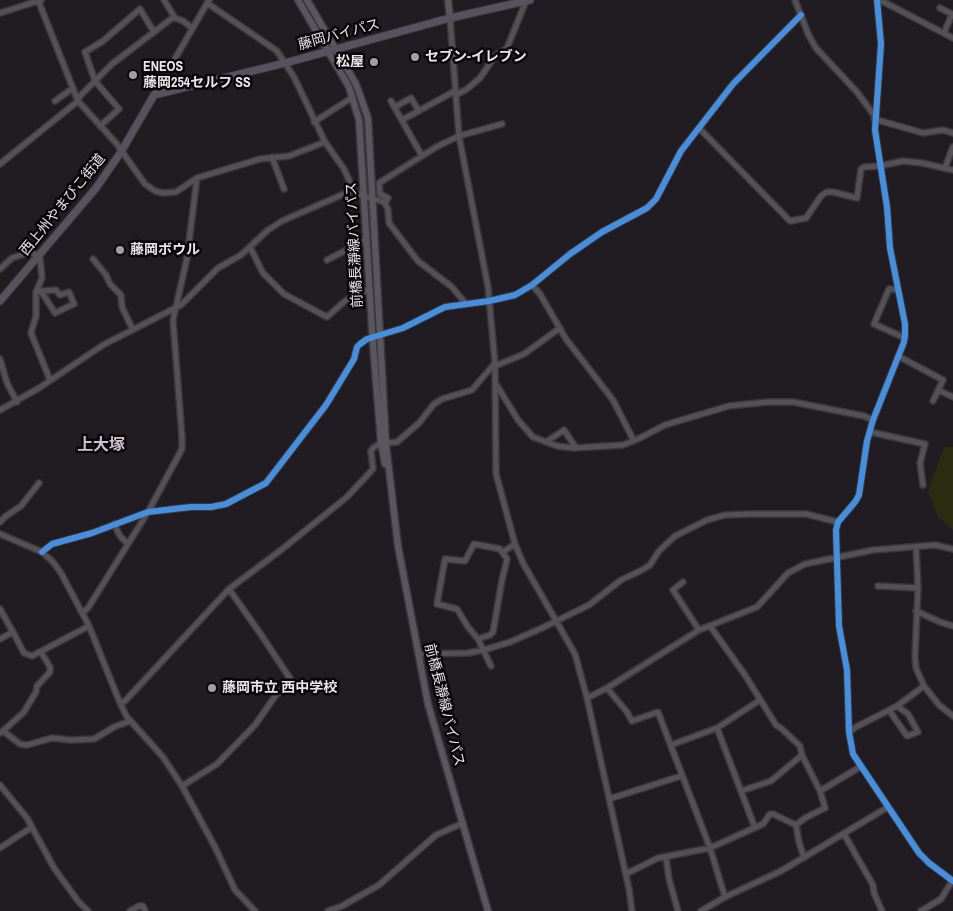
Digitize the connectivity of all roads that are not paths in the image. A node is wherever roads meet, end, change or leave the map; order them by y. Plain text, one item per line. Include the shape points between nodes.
1 (39, 0) edge
2 (164, 0) edge
3 (298, 0) edge
4 (307, 0) edge
5 (448, 0) edge
6 (529, 0) edge
7 (795, 0) edge
8 (878, 0) edge
9 (208, 1) edge
10 (940, 8) dead end
11 (0, 13) edge
12 (801, 15) junction
13 (175, 18) junction
14 (450, 18) junction
15 (192, 28) junction
16 (154, 32) junction
17 (944, 33) junction
18 (953, 38) edge
19 (331, 50) junction
20 (285, 63) junction
21 (95, 81) junction
22 (73, 88) junction
23 (456, 93) junction
24 (154, 95) junction
25 (353, 97) junction
26 (78, 100) junction
27 (55, 101) dead end
28 (391, 101) dead end
29 (395, 107) junction
30 (419, 111) junction
31 (874, 117) junction
32 (402, 120) junction
33 (314, 122) junction
34 (502, 124) dead end
35 (100, 126) junction
36 (698, 128) junction
37 (953, 133) edge
38 (459, 136) junction
39 (325, 142) junction
40 (953, 148) edge
41 (121, 152) junction
42 (422, 156) junction
43 (272, 157) junction
44 (0, 164) edge
45 (880, 166) junction
46 (945, 168) junction
47 (953, 170) edge
48 (197, 178) junction
49 (284, 189) dead end
50 (353, 190) junction
51 (368, 197) junction
52 (385, 203) junction
53 (366, 240) junction
54 (250, 247) junction
55 (38, 256) junction
56 (93, 259) dead end
57 (327, 260) dead end
58 (0, 269) edge
59 (532, 285) junction
60 (369, 288) junction
61 (898, 290) junction
62 (39, 291) junction
63 (0, 301) edge
64 (489, 301) junction
65 (466, 304) junction
66 (175, 308) junction
67 (560, 328) junction
68 (133, 330) junction
69 (380, 335) junction
70 (372, 338) junction
71 (905, 338) junction
72 (898, 356) junction
73 (0, 359) edge
74 (495, 364) junction
75 (2, 372) edge
76 (50, 380) junction
77 (496, 384) junction
78 (938, 390) junction
79 (953, 397) edge
80 (932, 400) dead end
81 (17, 402) junction
82 (0, 410) edge
83 (873, 420) junction
84 (870, 432) junction
85 (634, 441) junction
86 (546, 442) junction
87 (384, 443) junction
88 (576, 448) junction
89 (39, 483) dead end
90 (923, 485) dead end
91 (148, 512) junction
92 (0, 522) edge
93 (838, 522) junction
94 (114, 524) junction
95 (0, 534) edge
96 (128, 544) junction
97 (515, 544) junction
98 (916, 547) junction
99 (953, 549) edge
100 (518, 550) junction
101 (42, 552) junction
102 (502, 552) junction
103 (507, 558) junction
104 (836, 558) junction
105 (683, 582) dead end
106 (878, 586) dead end
107 (918, 588) junction
108 (229, 589) junction
109 (0, 609) edge
110 (916, 611) junction
111 (82, 613) junction
112 (557, 620) junction
113 (89, 626) junction
114 (710, 626) junction
115 (953, 626) edge
116 (699, 630) junction
117 (13, 632) junction
118 (0, 639) edge
119 (478, 639) junction
120 (484, 650) junction
121 (41, 652) junction
122 (418, 654) junction
123 (491, 666) dead end
124 (924, 686) junction
125 (607, 688) junction
126 (587, 698) junction
127 (760, 700) junction
128 (120, 703) junction
129 (897, 706) junction
130 (889, 710) junction
131 (953, 716) edge
132 (130, 721) junction
133 (717, 728) junction
134 (1, 732) edge
135 (849, 732) junction
136 (671, 745) junction
137 (802, 755) junction
138 (860, 767) junction
139 (682, 776) junction
140 (0, 785) edge
141 (182, 786) junction
142 (741, 791) junction
143 (820, 791) junction
144 (610, 799) junction
145 (888, 807) junction
146 (463, 823) junction
147 (796, 826) junction
148 (32, 827) junction
149 (755, 828) junction
150 (844, 834) junction
151 (0, 848) edge
152 (710, 848) junction
153 (666, 857) junction
154 (804, 858) junction
155 (626, 874) junction
156 (953, 881) edge
157 (726, 898) junction
158 (88, 911) edge
159 (130, 911) edge
160 (145, 911) edge
161 (255, 911) edge
162 (328, 911) edge
163 (488, 911) edge
164 (632, 911) edge
165 (678, 911) edge
166 (701, 911) edge
167 (882, 911) edge
168 (921, 911) edge

1 - 11 street
1 - 22 street
2 - 13 street
3 - 19 main road, 前橋長瀞線バイパス
4 - 19 main road, 前橋長瀞線バイパス
5 - 14 main road
6 - 14 highway, 藤岡バイパス
6 - 23 street via 507,48 495,56 480,78
7 - 12 street
8 - 17 street
8 - 31 street via 881,44
9 - 15 street
9 - 20 street via 277,51
10 - 17 street via 952,14
12 - 31 street via 816,48
12 - 36 street via 733,84
13 - 15 street
13 - 16 street
14 - 19 highway, 藤岡バイパス
14 - 23 street
15 - 24 street
16 - 21 street
16 - 21 street via 140,10 85,52
17 - 18 street
19 - 20 highway, 藤岡バイパス
19 - 25 main road, 前橋長瀞線バイパス
19 - 51 main road, 前橋長瀞線バイパス via 356,84 368,118
20 - 24 highway, 藤岡バイパス
20 - 33 street
21 - 26 street
21 - 35 street via 118,109
22 - 26 street
22 - 27 street
23 - 30 street
23 - 38 street
24 - 41 highway, 西上州やまびこ街道
25 - 33 street
25 - 51 main road, 前橋長瀞線バイパス via 359,120
26 - 35 street
26 - 44 street
28 - 29 street
29 - 30 street via 411,98
29 - 32 street
30 - 32 street
31 - 37 street via 923,133 943,130
31 - 45 street
32 - 42 street
33 - 39 street
34 - 38 street
35 - 41 street
36 - 45 street via 790,221 806,218 827,192 857,198 861,169
36 - 59 street via 681,151 656,199 647,208 570,254
38 - 42 street
38 - 64 street
39 - 43 street via 288,156
39 - 50 street via 344,169
40 - 46 street
41 - 48 street via 145,184 155,191 176,192
41 - 55 highway, 西上州やまびこ街道 via 96,188
42 - 52 street via 379,182 380,194 388,198
43 - 48 street
43 - 49 street
45 - 46 street via 903,161
45 - 61 street
46 - 47 street
48 - 66 street via 187,258
50 - 51 street
50 - 54 street via 282,221
51 - 52 street
51 - 53 main road, 前橋長瀞線バイパス
51 - 69 main road, 前橋長瀞線バイパス
52 - 65 street via 389,223 418,261 452,287
53 - 57 street
53 - 60 main road, 前橋長瀞線バイパス
54 - 60 street via 263,273 279,289 327,316
54 - 66 street via 218,268
55 - 58 street via 33,253 12,258
55 - 62 street via 42,278
55 - 63 highway, 西上州やまびこ街道
56 - 68 street via 121,295 122,307
59 - 64 street via 515,295
59 - 67 street
60 - 70 main road, 前橋長瀞線バイパス
61 - 71 street
61 - 71 street via 889,289 874,324
62 - 62 street via 56,290 60,295 69,292 74,304 55,313
62 - 76 street via 31,333
64 - 65 street
64 - 74 street
65 - 69 street via 445,307 403,328
66 - 68 street
66 - 91 street via 173,320 182,449
67 - 74 street via 524,354
67 - 85 street via 612,400
68 - 76 street via 103,345
69 - 70 street
69 - 87 main road, 前橋長瀞線バイパス
70 - 87 main road, 前橋長瀞線バイパス
70 - 91 street via 357,347 354,359 326,405 266,483 226,504
71 - 72 street
72 - 78 street via 943,380
72 - 83 street
73 - 75 street
74 - 77 street
74 - 87 street via 472,390 438,402 397,442
75 - 81 street
76 - 81 street
77 - 86 street via 524,428 533,437
77 - 97 street via 496,474
78 - 79 street
78 - 80 street
81 - 82 street
83 - 84 street
83 - 85 street via 793,402 768,402 719,408 665,425
84 - 90 street via 925,444 920,463
84 - 93 street via 858,495
85 - 88 street via 623,445
86 - 88 street
86 - 88 street via 564,430
87 - 108 street via 373,448 373,469 347,497
87 - 122 main road, 前橋長瀞線バイパス
89 - 92 street via 20,506
91 - 94 street
91 - 96 street
93 - 104 street
93 - 112 street via 806,514 750,514 707,520 671,539 650,565 621,580 589,605
94 - 96 street
94 - 101 street via 52,544
95 - 101 street
96 - 111 street
97 - 100 street
97 - 102 street
98 - 99 street via 935,545
98 - 104 street via 873,550
98 - 107 street
100 - 103 street
100 - 112 street
101 - 111 street via 61,572
102 - 103 street
102 - 119 street via 474,544 465,561 445,559 437,604 457,609
103 - 119 street via 493,632
104 - 114 street via 805,564 791,571 759,606
104 - 135 street via 839,626 849,685
105 - 116 street via 673,590
106 - 107 street
107 - 110 street
108 - 128 street
108 - 141 street via 293,683 276,695 255,724 217,764
109 - 117 street
110 - 115 street
110 - 124 street via 916,668
111 - 113 street
112 - 120 street
112 - 126 street via 575,654
113 - 121 street
113 - 128 street
114 - 116 street
114 - 127 street
116 - 125 street
117 - 118 street
117 - 121 street via 24,653 32,656
119 - 120 street
120 - 122 street
120 - 123 street
121 - 134 street via 50,672 37,686 24,712
122 - 146 main road, 前橋長瀞線バイパス via 434,727
124 - 129 street
124 - 131 street
125 - 126 street
125 - 136 street via 632,721 658,712
126 - 144 street
127 - 133 street
127 - 137 street via 776,725 800,746
128 - 132 street
129 - 130 street
129 - 130 street via 908,714 918,732 907,736
130 - 135 street
132 - 134 street via 94,739 52,738 27,745
132 - 141 street via 156,747
133 - 136 street
133 - 142 street
135 - 138 street via 852,754
136 - 139 street
137 - 142 street via 771,781
137 - 143 street
138 - 143 street
138 - 145 street
139 - 144 street
139 - 152 street
140 - 148 street via 17,803
141 - 161 street via 235,890
142 - 149 street
143 - 147 street via 825,808
144 - 155 street
145 - 150 street
145 - 156 street via 918,853
146 - 162 street via 436,835 378,885
146 - 163 main road, 前橋長瀞線バイパス
147 - 149 street via 770,814 763,824
147 - 154 street
148 - 151 street
148 - 158 street via 54,868
149 - 152 street
150 - 154 street
150 - 167 street via 874,885
152 - 153 street
152 - 157 street
153 - 155 street
153 - 165 street
154 - 157 street
155 - 164 street
156 - 168 street via 941,899
157 - 166 street
159 - 160 street via 143,906

